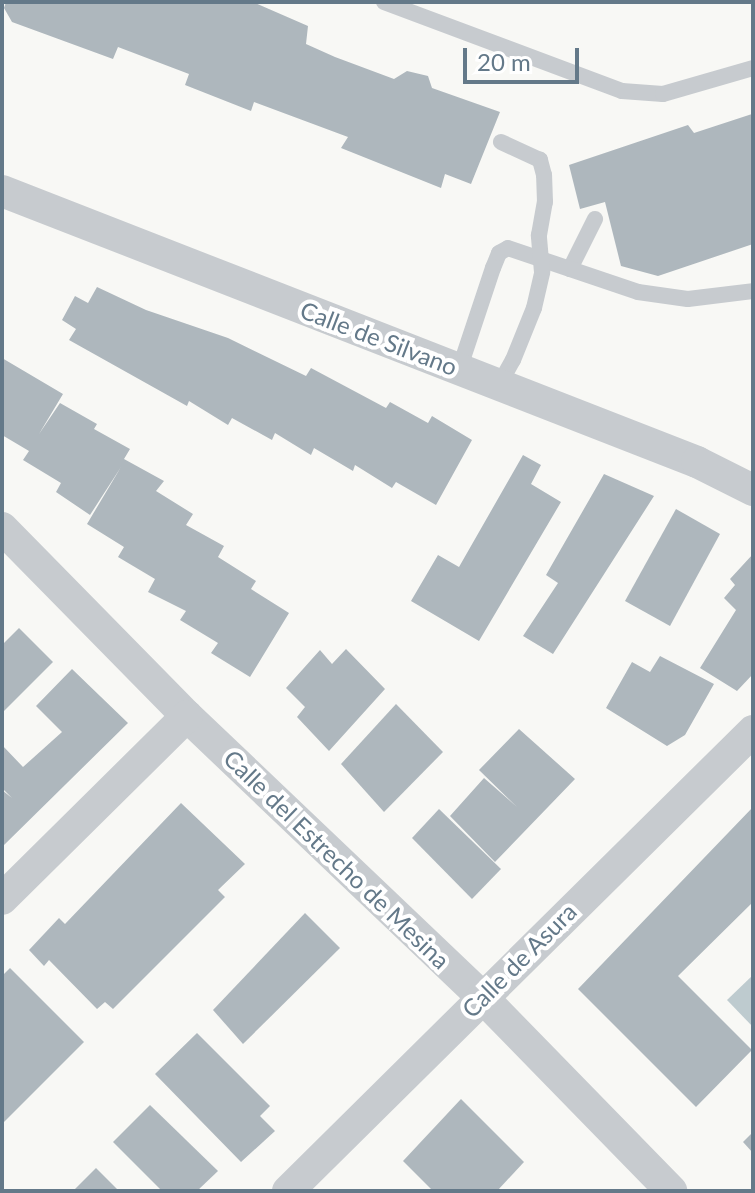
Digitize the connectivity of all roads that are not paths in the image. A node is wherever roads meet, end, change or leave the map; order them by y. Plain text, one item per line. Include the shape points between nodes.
1 (384, 2) edge
2 (753, 68) edge
3 (501, 142) dead end
4 (2, 191) edge
5 (595, 219) dead end
6 (539, 257) junction
7 (570, 269) junction
8 (753, 291) edge
9 (459, 370) junction
10 (499, 385) junction
11 (753, 490) edge
12 (2, 528) edge
13 (187, 716) junction
14 (753, 731) edge
15 (2, 899) edge
16 (482, 997) junction
17 (288, 1191) edge
18 (671, 1191) edge

1 - 2 lane via 622,91 663,94
3 - 6 lane via 540,160 545,202
4 - 9 street, Calle de Silvano
5 - 7 lane
6 - 7 lane
6 - 9 lane via 508,248 499,253
6 - 10 lane via 542,272 534,308
7 - 8 lane via 638,292 688,299
9 - 10 street, Calle de Silvano
10 - 11 street, Calle de Silvano via 697,462
12 - 13 street, Calle del Estrecho de Mesina
13 - 15 street
13 - 16 street, Calle del Estrecho de Mesina
14 - 16 street, Calle de Asura
16 - 17 street, Calle de Asura
16 - 18 street, Calle del Estrecho de Mesina

